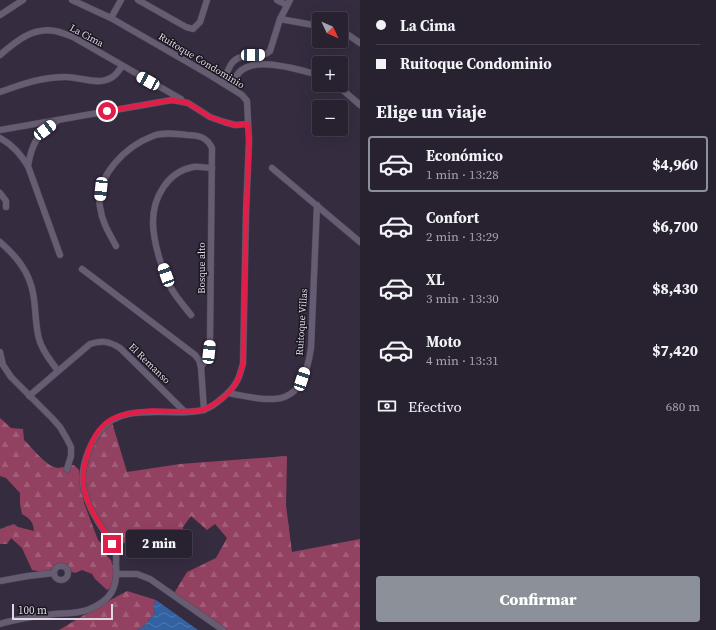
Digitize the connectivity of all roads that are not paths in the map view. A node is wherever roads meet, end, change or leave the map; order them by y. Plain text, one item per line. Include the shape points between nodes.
1 (23, 0) edge
2 (72, 0) edge
3 (121, 0) edge
4 (138, 0) edge
5 (207, 0) edge
6 (277, 0) edge
7 (288, 3) edge
8 (0, 15) edge
9 (111, 18) junction
10 (280, 19) junction
11 (312, 25) edge
12 (348, 35) edge
13 (360, 44) edge
14 (0, 55) edge
15 (122, 66) junction
16 (229, 68) junction
17 (312, 73) edge
18 (236, 77) junction
19 (223, 83) junction
20 (233, 89) junction
21 (0, 92) edge
22 (345, 92) edge
23 (188, 103) junction
24 (360, 105) edge
25 (57, 120) junction
26 (248, 124) junction
27 (0, 130) edge
28 (0, 138) edge
29 (28, 166) junction
30 (212, 168) junction
31 (272, 168) dead end
32 (0, 193) edge
33 (317, 205) junction
34 (6, 207) dead end
35 (0, 242) edge
36 (360, 242) edge
37 (116, 246) dead end
38 (60, 255) dead end
39 (82, 269) dead end
40 (191, 315) dead end
41 (0, 352) edge
42 (201, 366) junction
43 (58, 371) junction
44 (228, 393) junction
45 (29, 396) junction
46 (204, 410) junction
47 (184, 411) junction
48 (67, 469) dead end
49 (54, 573) dead end
50 (117, 574) junction
51 (0, 581) edge
52 (0, 624) edge
53 (223, 630) edge

1 - 8 street
2 - 9 street, Ruitoque Condominio
3 - 9 street
4 - 5 street via 190,29 196,28 200,22
6 - 7 street
7 - 10 street
9 - 19 street, Ruitoque Condominio
10 - 11 street
10 - 16 street via 270,51 240,57
12 - 13 street
14 - 15 street, La Cima via 25,36 49,30 73,37
15 - 21 street via 107,80 46,78
15 - 23 street, La Cima
16 - 18 street
16 - 19 street
17 - 18 street via 267,64 249,66 242,69
18 - 20 street
19 - 20 street, Ruitoque Condominio
20 - 26 street, Ruitoque Condominio via 247,101
22 - 24 street
23 - 25 street, La Cima via 172,100
23 - 26 street, La Cima via 210,117 224,122 234,125
25 - 27 street, La Cima
25 - 29 street via 45,130 30,150
26 - 44 street, Ruitoque Condominio via 243,364 237,381
28 - 29 street via 20,153
29 - 38 street
30 - 37 street, Bosque alto via 212,148 206,139 194,135 173,133 154,136 136,144 119,158 108,172 101,189 103,222
30 - 40 street via 193,167 175,175 161,191 155,206 153,223 161,262 171,287
30 - 42 street, Bosque alto via 210,344 206,360
31 - 33 street
32 - 34 street via 6,201
33 - 36 street
33 - 44 street, Ruitoque Villas via 311,348 298,388 284,398 271,400
35 - 43 street via 14,253 25,271 33,292 39,339
39 - 42 street via 195,355
41 - 45 street via 3,365
42 - 46 street, Bosque alto
43 - 45 street, El Remanso
43 - 47 street, El Remanso via 90,344 97,341 113,343
44 - 46 street, Ruitoque Condominio
45 - 48 street via 52,418 67,439 71,456
46 - 47 street, Ruitoque Condominio
47 - 50 street, Ruitoque Condominio via 148,411 111,419 100,429 89,447 84,467 84,489 95,517 116,551
49 - 51 street
50 - 52 street, Ruitoque Condominio via 111,594 102,603 88,610
50 - 53 street via 137,574 150,579

